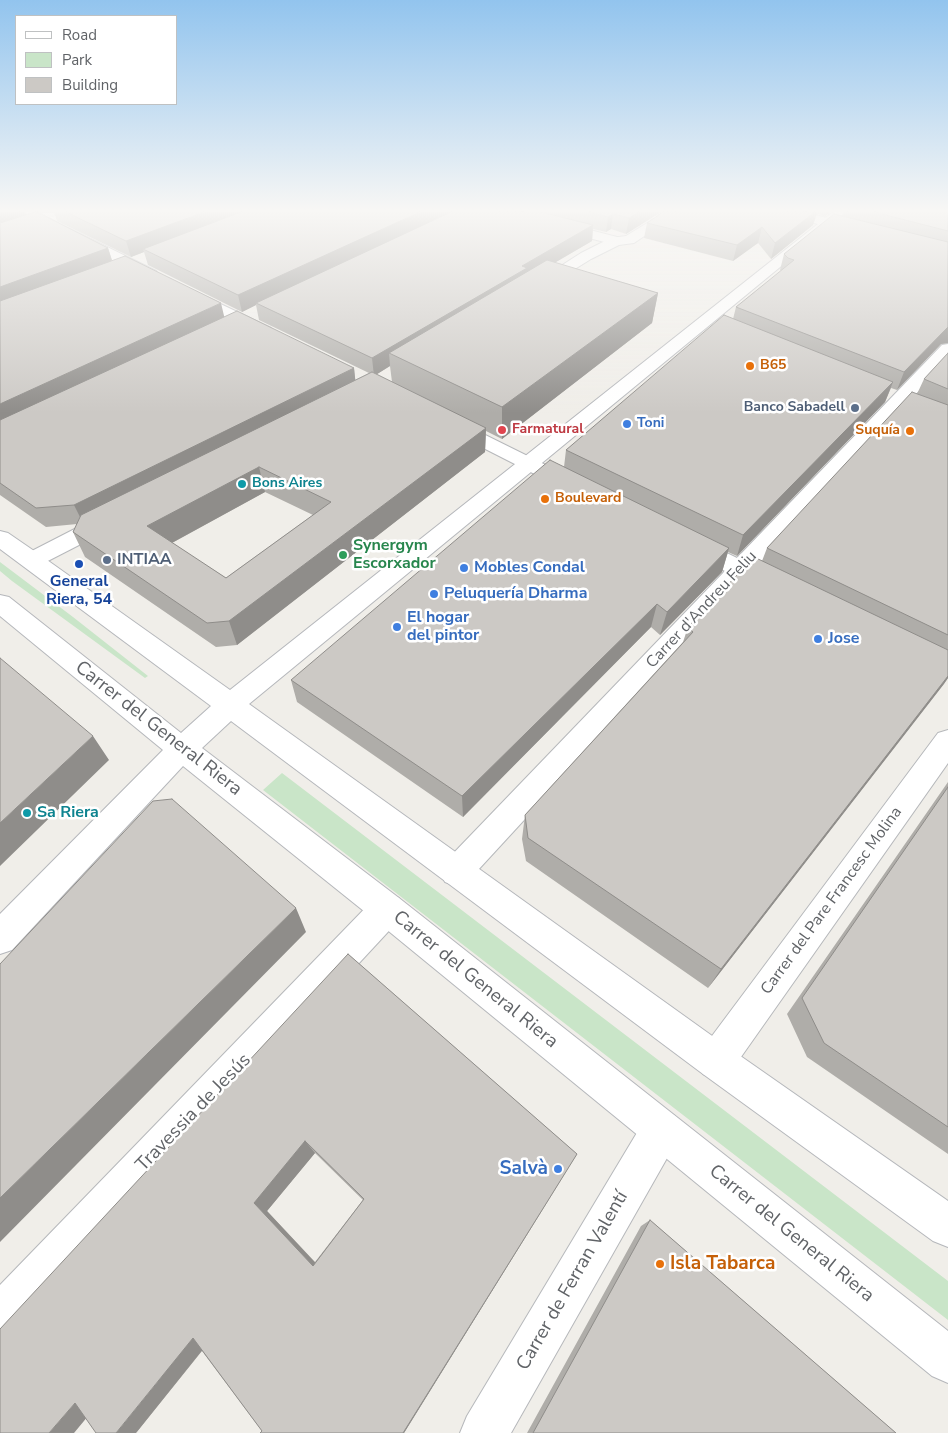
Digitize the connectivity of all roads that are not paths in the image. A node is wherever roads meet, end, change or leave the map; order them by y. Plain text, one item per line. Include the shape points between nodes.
1 (160, 279) edge
2 (549, 279) edge
3 (764, 279) edge
4 (524, 294) edge
5 (258, 311) edge
6 (240, 319) junction
7 (222, 328) edge
8 (276, 337) edge
9 (948, 349) edge
10 (434, 416) edge
11 (530, 464) junction
12 (591, 494) edge
13 (120, 514) edge
14 (670, 534) edge
15 (0, 538) edge
16 (32, 560) junction
17 (740, 570) junction
18 (792, 595) edge
19 (0, 603) edge
20 (230, 705) junction
21 (948, 741) edge
22 (182, 748) junction
23 (456, 872) junction
24 (387, 909) junction
25 (0, 938) edge
26 (716, 1062) junction
27 (661, 1130) junction
28 (948, 1226) edge
29 (0, 1317) edge
30 (948, 1360) edge
31 (484, 1433) edge

1 - 6 street
2 - 4 street
3 - 11 street via 713,324
5 - 6 street
6 - 7 street
6 - 8 street
9 - 17 street, Carrer d'Andreu Feliu
10 - 11 street
11 - 12 street
11 - 20 street
13 - 16 street
14 - 17 street
15 - 16 street
16 - 20 street
17 - 18 street
17 - 23 street, Carrer d'Andreu Feliu
19 - 22 street, Carrer del General Riera
20 - 22 street
20 - 23 street
21 - 26 street, Carrer del Pare Francesc Molina
22 - 24 street, Carrer del General Riera
22 - 25 street
23 - 26 street
24 - 27 street, Carrer del General Riera
24 - 29 street, Travessia de Jesús
26 - 28 street
27 - 30 street, Carrer del General Riera
27 - 31 street, Carrer de Ferran Valentí

